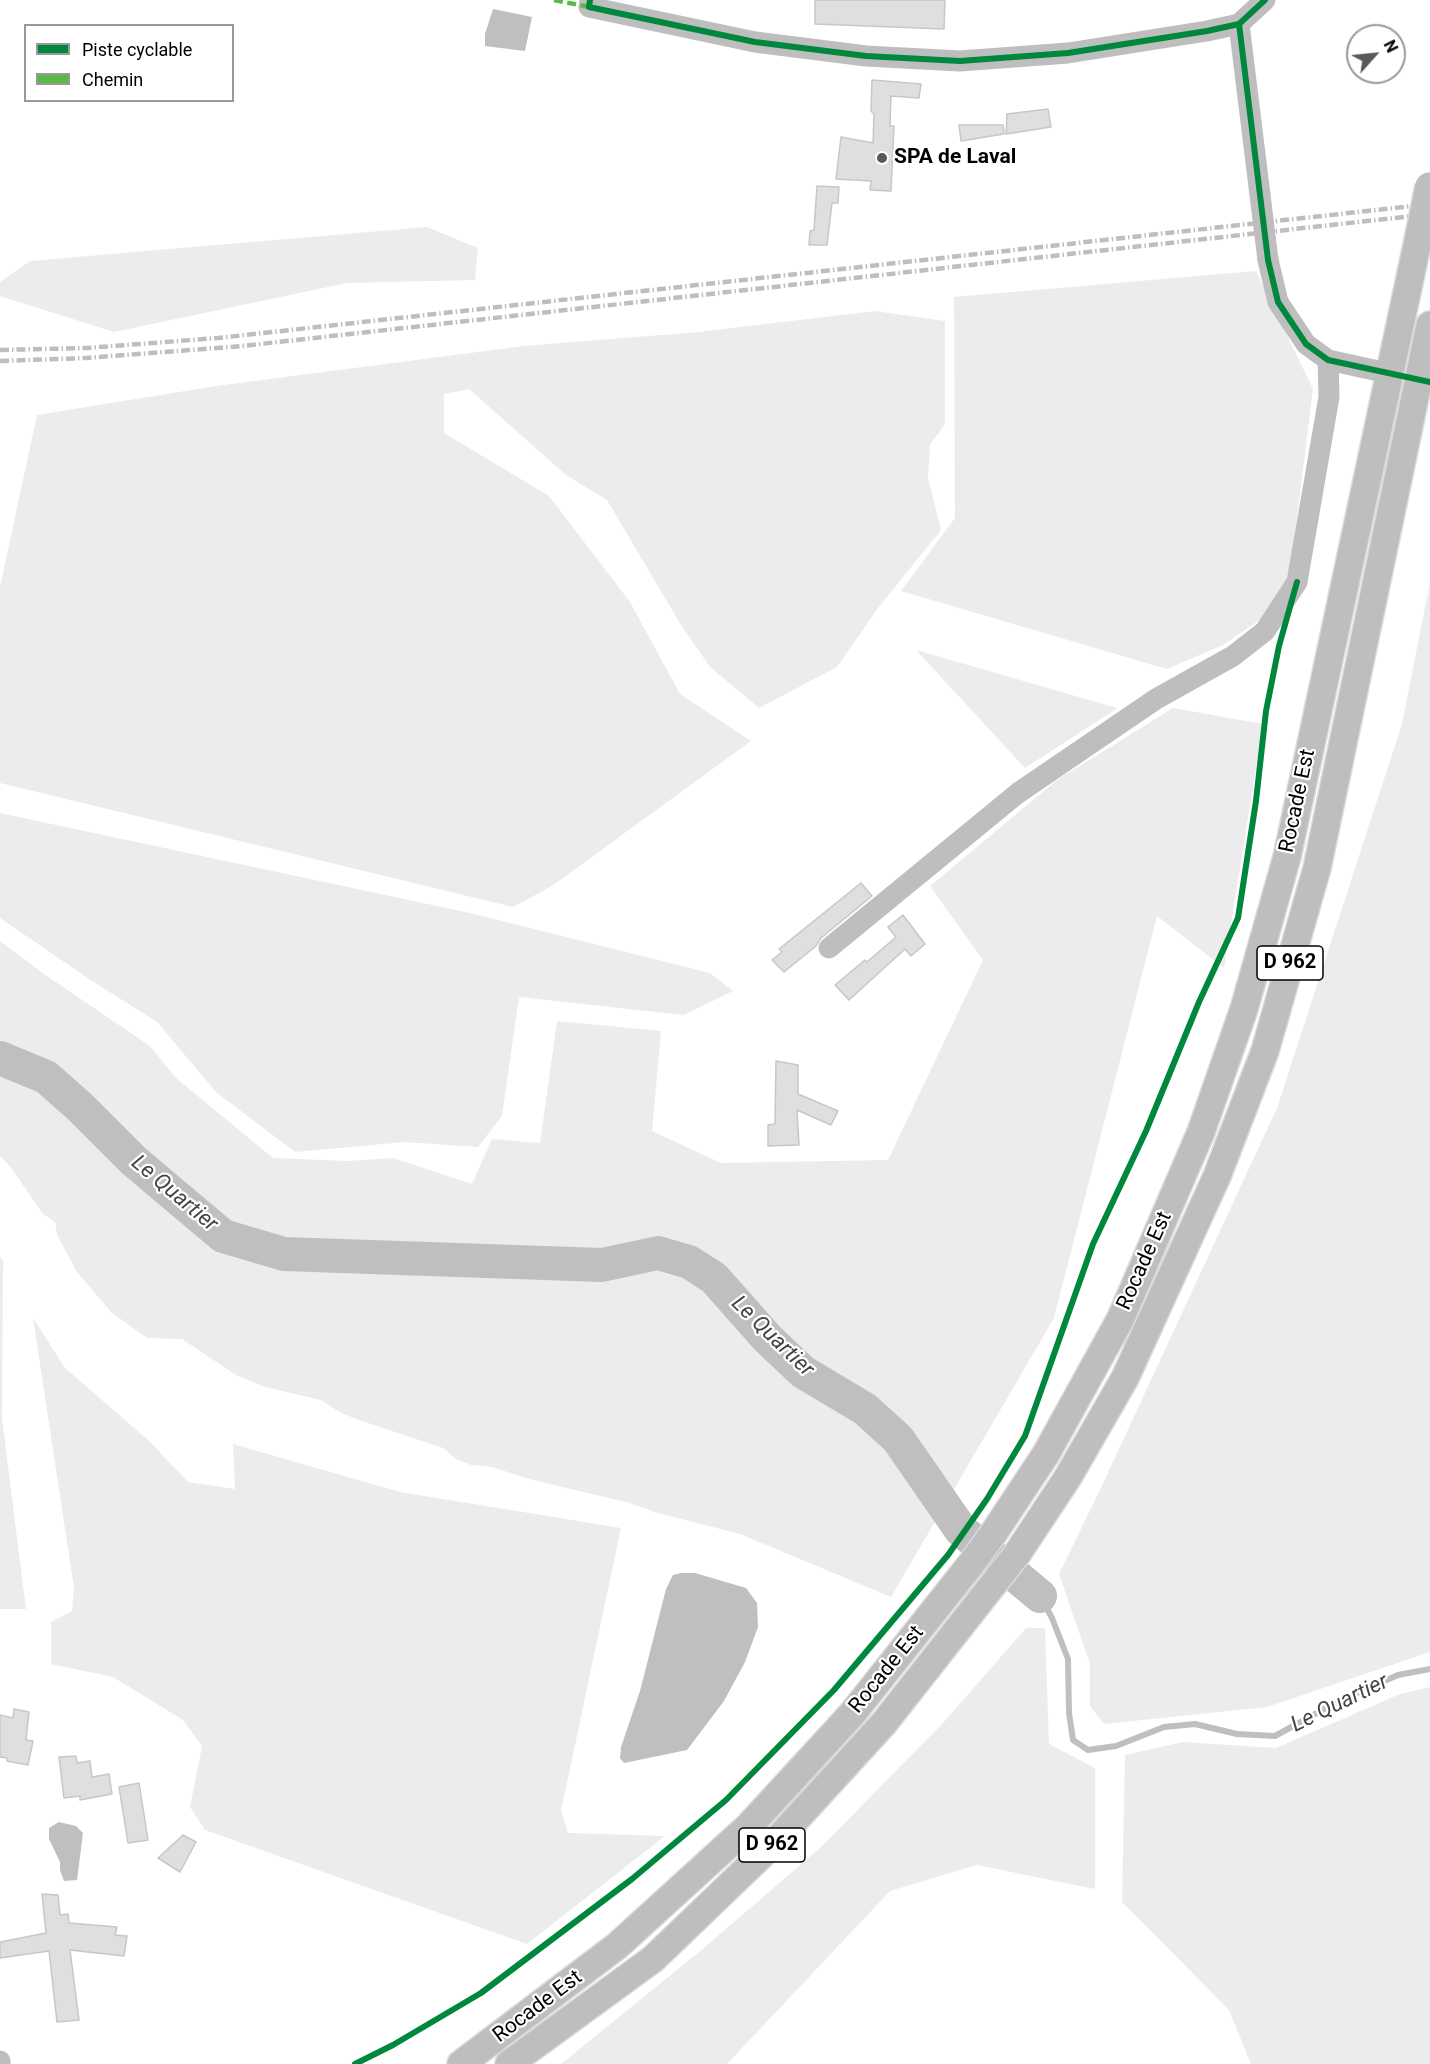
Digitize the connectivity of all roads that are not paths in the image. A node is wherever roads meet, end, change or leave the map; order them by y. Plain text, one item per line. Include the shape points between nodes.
1 (1265, 0) edge
2 (589, 4) edge
3 (1239, 24) junction
4 (1429, 183) edge
5 (1430, 325) edge
6 (1328, 360) junction
7 (1374, 370) dead end
8 (829, 948) dead end
9 (461, 2064) edge
10 (510, 2064) edge

1 - 3 street
2 - 3 street via 755,42 866,56 960,61 1068,53
3 - 6 street, bridge via 1268,260 1278,302 1306,344
4 - 9 main road, Rocade Est / D 962, bridge via 1287,857 1244,1009 1201,1132 1121,1318 1046,1454 993,1534 852,1714 750,1825 618,1946
5 - 10 main road, Rocade Est / D 962 via 1317,868 1264,1052 1217,1176 1125,1378 1068,1477 1017,1554 884,1723 776,1841 653,1959
6 - 7 street
6 - 8 street via 1329,397 1297,582 1265,631 1233,656 1156,699 1018,793

